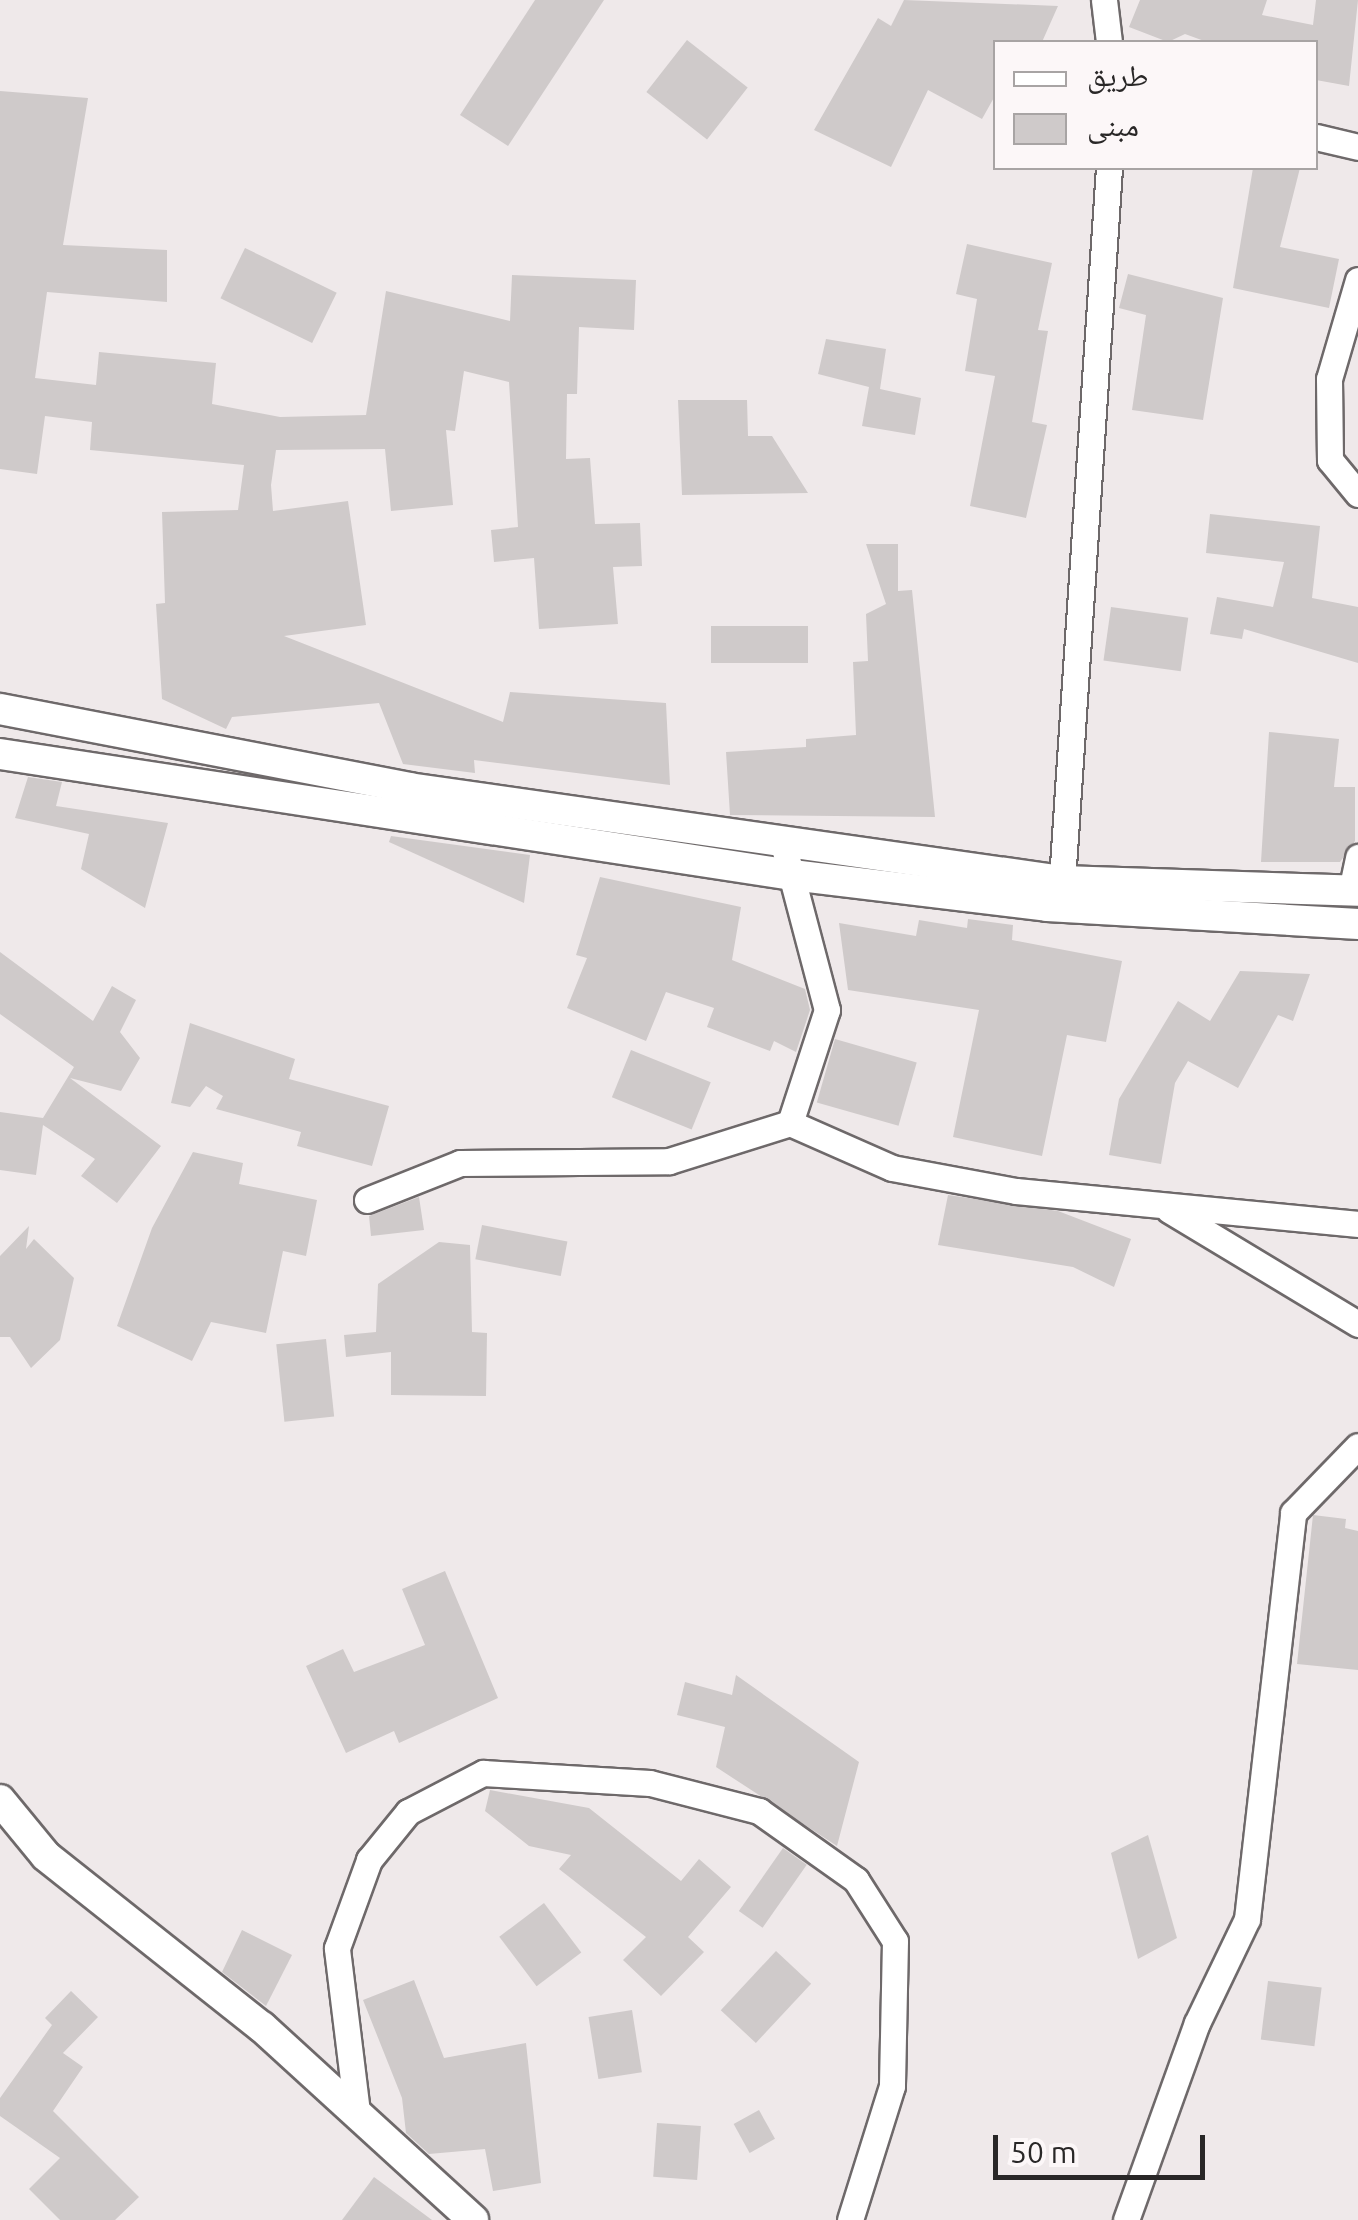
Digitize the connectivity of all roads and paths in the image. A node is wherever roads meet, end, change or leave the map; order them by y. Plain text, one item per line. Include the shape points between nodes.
1 (1104, 0) edge
2 (1109, 40) edge
3 (1318, 137) edge
4 (1358, 147) edge
5 (1109, 170) edge
6 (1358, 280) edge
7 (1358, 494) edge
8 (0, 710) edge
9 (0, 754) edge
10 (784, 843) junction
11 (1358, 858) edge
12 (792, 875) junction
13 (1062, 881) junction
14 (1355, 891) edge
15 (1358, 924) edge
16 (790, 1123) junction
17 (366, 1200) dead end
18 (1160, 1204) junction
19 (1358, 1224) edge
20 (1358, 1324) edge
21 (1358, 1446) edge
22 (0, 1800) edge
23 (358, 2112) junction
24 (473, 2220) edge
25 (850, 2220) edge
26 (1126, 2220) edge

1 - 2 street
3 - 4 street
5 - 13 street
6 - 7 street via 1329,379 1330,460
8 - 10 street via 409,788
9 - 12 street
10 - 12 street
10 - 13 street
11 - 14 street
12 - 15 street via 1047,906
12 - 16 street via 826,1010
13 - 14 street
16 - 17 street via 669,1161 460,1163
16 - 18 street via 892,1168 1016,1192
18 - 19 street
18 - 20 street
21 - 26 street via 1293,1514 1247,1918 1198,2024
22 - 23 street via 46,1856
23 - 24 street
23 - 25 street via 337,1948 369,1860 408,1812 483,1773 650,1782 759,1812 856,1880 894,1941 892,2086

